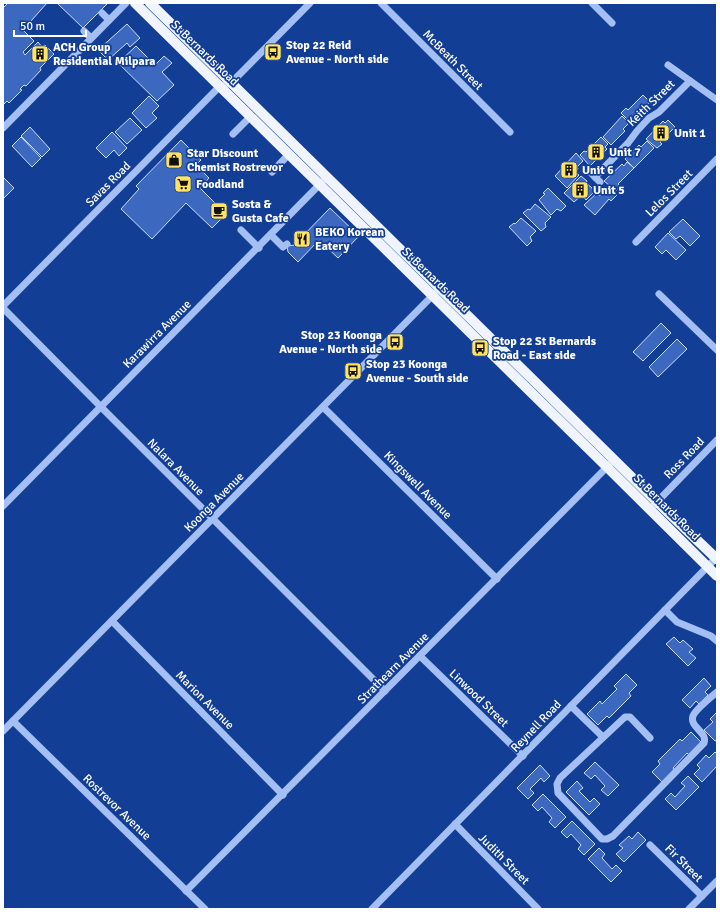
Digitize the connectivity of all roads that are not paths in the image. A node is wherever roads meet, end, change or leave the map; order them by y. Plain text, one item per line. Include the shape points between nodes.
1 (126, 3) edge
2 (135, 3) edge
3 (150, 3) edge
4 (310, 3) edge
5 (381, 3) edge
6 (592, 3) edge
7 (102, 13) dead end
8 (109, 20) junction
9 (612, 23) dead end
10 (84, 31) dead end
11 (91, 38) junction
12 (668, 65) dead end
13 (690, 81) junction
14 (231, 83) junction
15 (220, 86) junction
16 (717, 100) edge
17 (251, 116) junction
18 (3, 128) edge
19 (510, 132) dead end
20 (233, 134) dead end
21 (289, 154) junction
22 (717, 159) edge
23 (272, 172) dead end
24 (590, 172) dead end
25 (323, 181) junction
26 (241, 230) dead end
27 (271, 235) junction
28 (636, 242) dead end
29 (286, 244) dead end
30 (259, 248) junction
31 (436, 292) junction
32 (659, 294) dead end
33 (3, 307) edge
34 (717, 350) edge
35 (101, 407) junction
36 (323, 407) junction
37 (717, 440) edge
38 (611, 463) junction
39 (3, 506) edge
40 (653, 506) junction
41 (213, 519) junction
42 (716, 558) edge
43 (707, 566) junction
44 (717, 576) edge
45 (496, 579) junction
46 (665, 610) junction
47 (112, 621) junction
48 (717, 641) edge
49 (420, 656) junction
50 (385, 691) junction
51 (717, 692) edge
52 (571, 706) junction
53 (13, 721) junction
54 (3, 731) edge
55 (603, 737) junction
56 (650, 738) dead end
57 (522, 756) junction
58 (283, 794) junction
59 (455, 824) junction
60 (650, 845) dead end
61 (716, 883) edge
62 (186, 891) junction
63 (702, 896) junction
64 (205, 909) edge
65 (372, 909) edge
66 (538, 909) edge
67 (689, 909) edge

1 - 8 street
2 - 15 main road, St Bernards Road
3 - 14 main road, St Bernards Road
4 - 14 street
5 - 19 street, McBeath Street
6 - 9 street
7 - 8 street
8 - 11 street
10 - 11 street
11 - 18 street
12 - 13 street, Keith Street
13 - 16 street, Keith Street
13 - 24 street, Keith Street via 659,112 649,118 598,180
14 - 15 street
14 - 25 main road, St Bernards Road
15 - 17 main road, St Bernards Road
15 - 33 street, Savas Road
17 - 20 street
17 - 21 main road, St Bernards Road
21 - 23 street
21 - 25 main road, St Bernards Road
22 - 28 street, Lelos Street
25 - 27 street, Karawirra Avenue
25 - 31 main road, St Bernards Road
26 - 30 street
27 - 29 street via 283,247
27 - 30 street, Karawirra Avenue
30 - 35 street, Karawirra Avenue
31 - 36 street, Koonga Avenue
31 - 38 main road, St Bernards Road
32 - 34 street
33 - 35 street, Nalara Avenue
35 - 39 street, Karawirra Avenue
35 - 41 street, Nalara Avenue
36 - 41 street, Koonga Avenue
36 - 45 street, Kingswell Avenue
37 - 40 street, Ross Road
38 - 40 main road, St Bernards Road
38 - 45 street, Strathearn Avenue
40 - 42 main road, St Bernards Road
40 - 43 main road, St Bernards Road
41 - 47 street, Koonga Avenue
41 - 50 street, Nalara Avenue
42 - 43 street, Reynell Road
43 - 44 main road, St Bernards Road
43 - 46 street, Reynell Road
45 - 49 street, Strathearn Avenue
46 - 48 street via 677,622
46 - 52 street, Reynell Road
47 - 53 street, Koonga Avenue
47 - 58 street, Marion Avenue
49 - 50 street, Strathearn Avenue
49 - 57 street, Linwood Street
50 - 58 street, Strathearn Avenue
51 - 55 street via 692,717 704,735 704,743 613,836 605,839 598,835 556,788 560,778
52 - 55 street
52 - 57 street, Reynell Road
53 - 54 street, Koonga Avenue
53 - 62 street, Rostrevor Avenue
55 - 56 street via 627,716
57 - 59 street, Reynell Road
58 - 62 street, Strathearn Avenue
59 - 65 street, Reynell Road
59 - 66 street, Judith Street
60 - 63 street, Fir Street
61 - 63 street
62 - 64 street, Rostrevor Avenue
63 - 67 street

